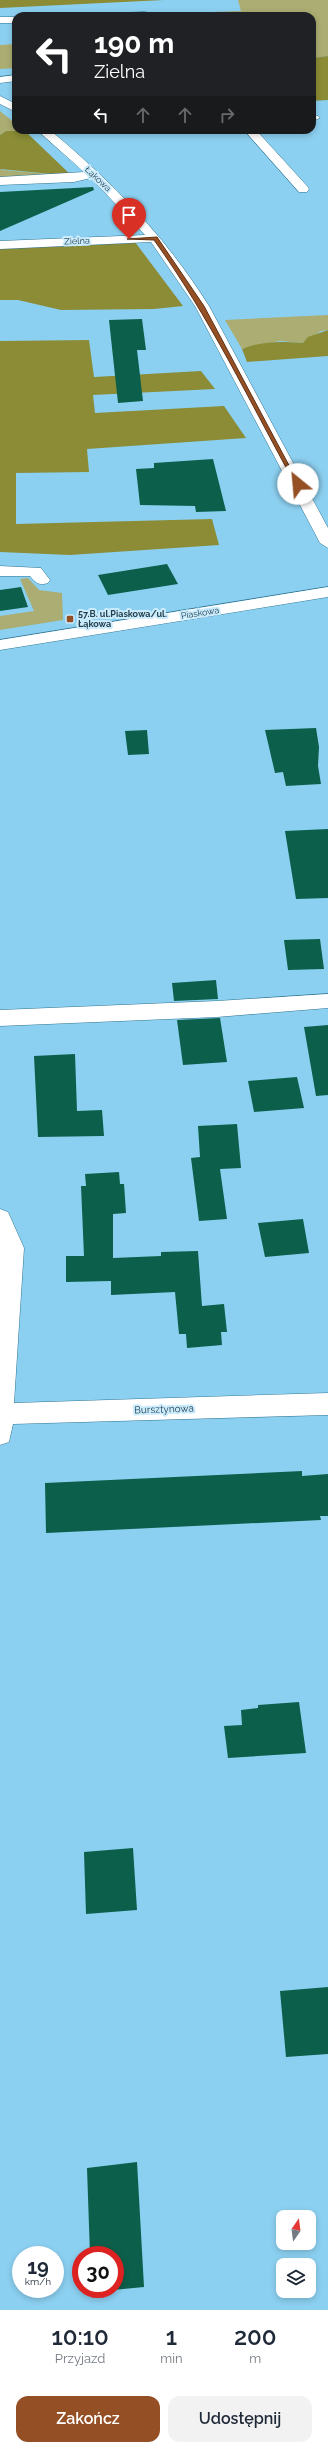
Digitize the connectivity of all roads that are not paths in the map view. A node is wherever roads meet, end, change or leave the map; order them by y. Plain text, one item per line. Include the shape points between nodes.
1 (0, 20) edge
2 (12, 20) edge
3 (12, 78) edge
4 (0, 80) edge
5 (0, 98) edge
6 (12, 106) edge
7 (47, 134) edge
8 (254, 134) edge
9 (94, 174) junction
10 (0, 181) edge
11 (302, 189) dead end
12 (155, 238) junction
13 (0, 245) edge
14 (328, 543) edge
15 (0, 571) edge
16 (42, 580) dead end
17 (328, 592) edge
18 (0, 645) edge
19 (328, 1001) edge
20 (0, 1018) edge
21 (0, 1218) edge
22 (328, 1404) edge
23 (0, 1421) edge

1 - 2 street
3 - 4 street
5 - 6 street
7 - 9 street, Łąkowa
8 - 11 street
9 - 10 street via 74,178
9 - 12 street, Łąkowa via 139,218
12 - 13 street, Zielna
12 - 14 street, Łąkowa via 199,301
15 - 16 street via 35,571
17 - 18 street, Piaskowa
19 - 20 street via 217,1009
21 - 23 street via 13,1248
22 - 23 street, Bursztynowa

